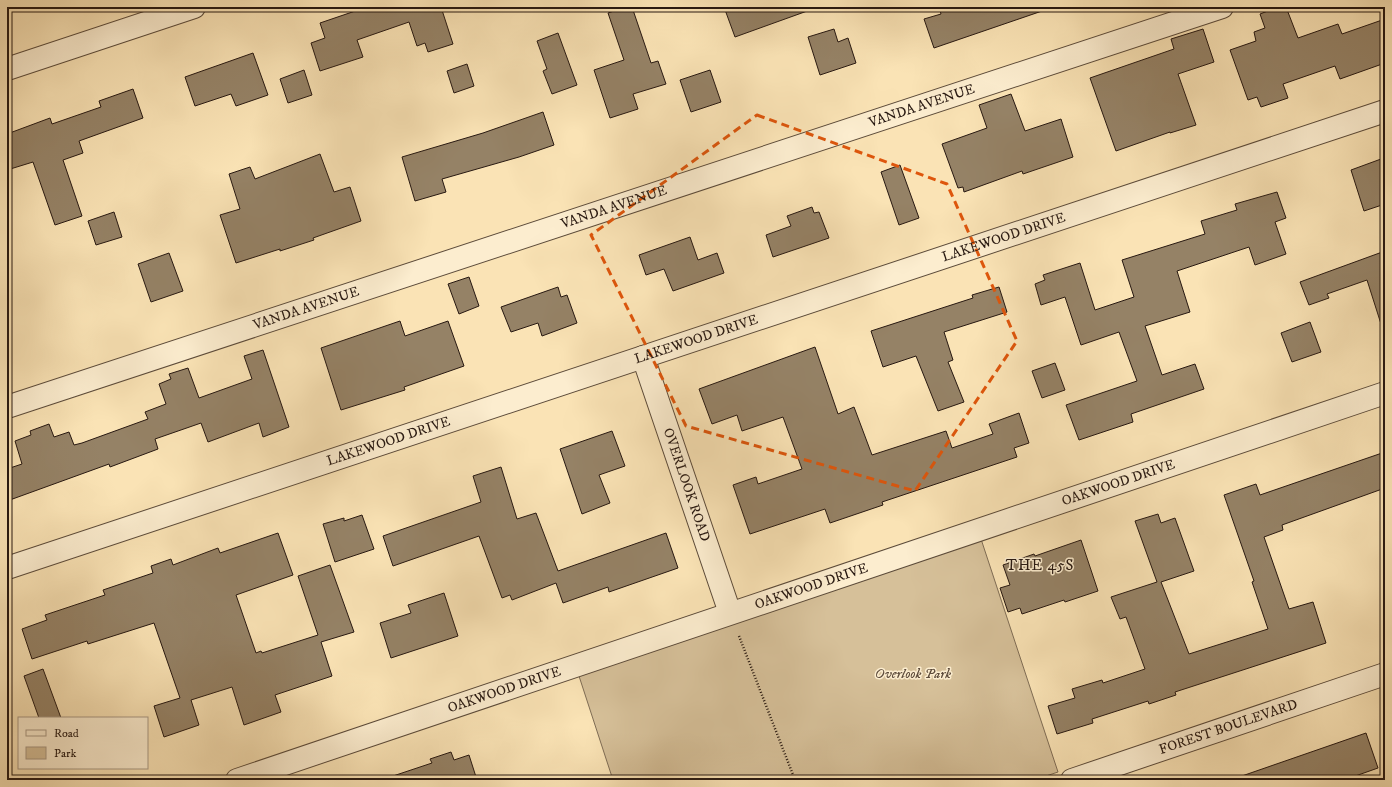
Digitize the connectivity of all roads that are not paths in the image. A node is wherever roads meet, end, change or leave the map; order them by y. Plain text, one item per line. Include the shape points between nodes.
1 (194, 7) edge
2 (1222, 7) edge
3 (7, 69) edge
4 (1385, 111) edge
5 (643, 357) junction
6 (1385, 393) edge
7 (7, 407) edge
8 (7, 568) edge
9 (730, 613) junction
10 (1385, 674) edge
11 (237, 780) edge
12 (1072, 780) edge

1 - 3 street
2 - 7 street, VANDA AVENUE
4 - 5 street, LAKEWOOD DRIVE
5 - 8 street, LAKEWOOD DRIVE
5 - 9 street, OVERLOOK ROAD
6 - 9 street, OAKWOOD DRIVE
9 - 11 street, OAKWOOD DRIVE
10 - 12 street, FOREST BOULEVARD

